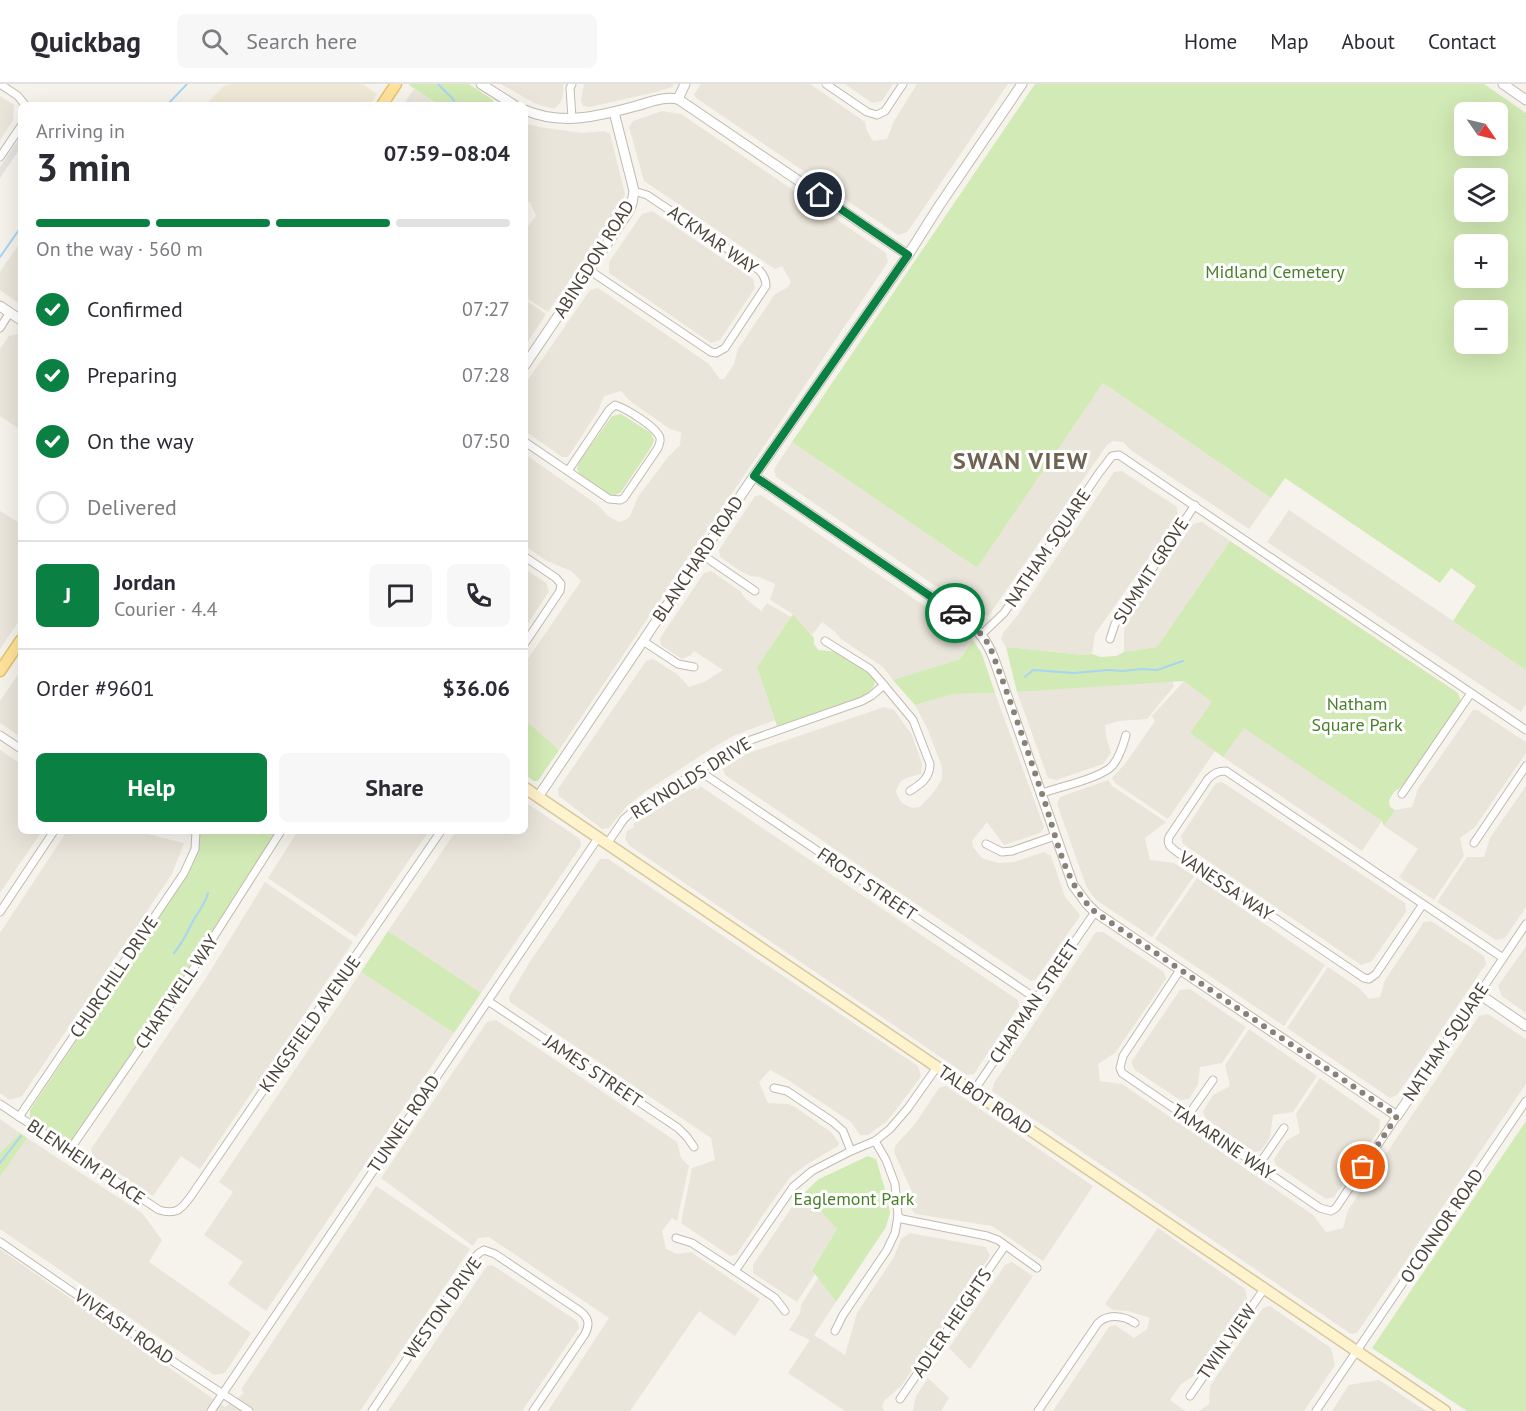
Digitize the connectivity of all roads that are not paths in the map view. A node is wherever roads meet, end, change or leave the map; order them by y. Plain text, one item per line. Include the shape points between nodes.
1 (0, 84) edge
2 (396, 84) edge
3 (481, 84) edge
4 (572, 84) edge
5 (686, 84) edge
6 (826, 84) edge
7 (903, 84) edge
8 (1022, 84) edge
9 (1503, 84) edge
10 (678, 99) junction
11 (1526, 100) edge
12 (23, 102) edge
13 (384, 102) edge
14 (507, 102) edge
15 (528, 111) edge
16 (614, 112) junction
17 (572, 118) junction
18 (18, 130) edge
19 (0, 157) edge
20 (634, 191) junction
21 (908, 255) junction
22 (589, 270) junction
23 (0, 306) edge
24 (10, 312) junction
25 (18, 318) edge
26 (0, 328) edge
27 (528, 361) edge
28 (528, 444) edge
29 (568, 471) junction
30 (754, 476) junction
31 (1195, 505) junction
32 (701, 554) junction
33 (528, 559) edge
34 (755, 591) dead end
35 (982, 634) junction
36 (528, 639) edge
37 (1110, 639) dead end
38 (643, 641) junction
39 (825, 641) dead end
40 (18, 644) edge
41 (694, 667) dead end
42 (0, 671) edge
43 (884, 685) junction
44 (1471, 693) junction
45 (1526, 730) edge
46 (0, 735) edge
47 (1126, 735) dead end
48 (18, 747) edge
49 (1526, 766) edge
50 (698, 770) junction
51 (528, 790) edge
52 (910, 791) dead end
53 (1042, 793) junction
54 (1402, 794) dead end
55 (538, 797) junction
56 (52, 834) edge
57 (196, 834) edge
58 (279, 834) edge
59 (439, 834) edge
60 (1055, 836) junction
61 (603, 841) junction
62 (1474, 843) dead end
63 (986, 844) dead end
64 (1423, 904) junction
65 (0, 912) edge
66 (1095, 912) junction
67 (1526, 924) edge
68 (1503, 958) junction
69 (1180, 969) junction
70 (1479, 994) junction
71 (1035, 998) junction
72 (488, 1001) junction
73 (1526, 1026) edge
74 (937, 1067) junction
75 (1213, 1080) dead end
76 (774, 1088) dead end
77 (973, 1092) junction
78 (1526, 1101) edge
79 (0, 1104) edge
80 (1397, 1116) junction
81 (19, 1117) junction
82 (1187, 1117) junction
83 (1284, 1128) dead end
84 (875, 1141) junction
85 (694, 1147) dead end
86 (69, 1151) junction
87 (851, 1151) junction
88 (1258, 1166) junction
89 (174, 1212) joint
90 (898, 1216) junction
91 (676, 1238) dead end
92 (0, 1242) edge
93 (1005, 1246) junction
94 (1037, 1268) dead end
95 (735, 1271) junction
96 (1264, 1289) junction
97 (785, 1311) dead end
98 (1135, 1323) dead end
99 (835, 1331) dead end
100 (1357, 1351) junction
101 (223, 1393) junction
102 (1190, 1396) dead end
103 (900, 1399) dead end
104 (211, 1411) edge
105 (249, 1411) edge
106 (372, 1411) edge
107 (533, 1411) edge
108 (1038, 1411) edge
109 (1316, 1411) edge
110 (1445, 1411) edge

1 - 12 street
2 - 13 main road
3 - 14 street
4 - 17 street
5 - 10 street
6 - 7 street via 877,115 885,111
8 - 21 street, BLANCHARD ROAD
9 - 11 street
10 - 16 street via 666,98
10 - 21 street
15 - 17 street via 544,117
16 - 17 street
16 - 20 street, ABINGDON ROAD
18 - 19 street
20 - 22 street, ABINGDON ROAD via 629,211
20 - 22 street, ACKMAR WAY via 647,195 759,270 766,286 725,348 716,353
21 - 30 street, BLANCHARD ROAD
22 - 27 street, ABINGDON ROAD
23 - 24 street
24 - 25 street
24 - 26 street
28 - 29 street
29 - 29 street via 609,499 620,500 658,448 660,437 656,430 615,405
30 - 32 street, BLANCHARD ROAD
30 - 35 street
31 - 35 street, NATHAM SQUARE via 1123,457 1112,456 1004,614
31 - 37 street, SUMMIT GROVE via 1115,624
31 - 44 street, NATHAM SQUARE
32 - 34 street
32 - 38 street, BLANCHARD ROAD
33 - 36 street via 561,584
35 - 53 street, NATHAM SQUARE
38 - 41 street via 678,664
38 - 55 street, BLANCHARD ROAD
39 - 43 street via 870,669
40 - 42 main road
43 - 50 street, REYNOLDS DRIVE via 862,701 745,742
43 - 52 street via 913,720 930,764 928,777
44 - 45 street, NATHAM SQUARE
44 - 54 street
46 - 48 street
47 - 53 street via 1120,754 1108,769
49 - 62 street
50 - 61 street, REYNOLDS DRIVE via 633,811
50 - 71 street, FROST STREET
51 - 55 main road, TALBOT ROAD
53 - 60 street, NATHAM SQUARE
55 - 61 main road, TALBOT ROAD
56 - 65 street
57 - 81 street, CHURCHILL DRIVE via 195,849 184,873
58 - 86 street, CHARTWELL WAY via 176,996
59 - 89 street, KINGSFIELD AVENUE via 191,1196
60 - 63 street via 1012,851 1002,852
60 - 66 street, NATHAM SQUARE via 1073,885
61 - 72 street, TUNNEL ROAD
61 - 74 main road, TALBOT ROAD
64 - 64 street, VANESSA WAY via 1226,771 1218,771 1208,779 1167,841 1177,852 1364,978 1377,974
64 - 68 street, VANESSA WAY
66 - 69 street, NATHAM SQUARE
66 - 71 street, CHAPMAN STREET
67 - 68 street, NATHAM SQUARE
68 - 70 street, NATHAM SQUARE
69 - 80 street, NATHAM SQUARE
69 - 82 street, TAMARINE WAY via 1123,1056 1120,1068 1126,1077
70 - 73 street
70 - 80 street, NATHAM SQUARE
71 - 77 street, CHAPMAN STREET
72 - 85 street, JAMES STREET via 678,1128
72 - 101 street, TUNNEL ROAD
74 - 77 main road, TALBOT ROAD
74 - 84 street via 904,1114
75 - 82 street
76 - 87 street via 787,1091 833,1122 843,1131
77 - 96 main road, TALBOT ROAD
78 - 100 street, O'CONNOR ROAD
79 - 81 street, BLENHEIM PLACE
80 - 88 street, TAMARINE WAY via 1331,1211 1320,1208
81 - 86 street, BLENHEIM PLACE
82 - 88 street, TAMARINE WAY
83 - 88 street
84 - 87 street
84 - 90 street via 895,1184
86 - 89 street, BLENHEIM PLACE via 159,1210
87 - 95 street via 812,1171 793,1187
90 - 93 street via 987,1236
90 - 99 street via 887,1250
91 - 95 street via 693,1243
92 - 101 street, VIVEASH ROAD
93 - 94 street
93 - 103 street, ADLER HEIGHTS
95 - 97 street via 775,1298
96 - 100 main road, TALBOT ROAD
96 - 102 street, TWIN VIEW
98 - 108 street via 1108,1317 1098,1323
100 - 109 street, O'CONNOR ROAD
100 - 110 main road, TALBOT ROAD
101 - 104 street, TUNNEL ROAD
101 - 105 street, VIVEASH ROAD
106 - 107 street, WESTON DRIVE via 475,1257 484,1251 495,1254 589,1321 585,1334

